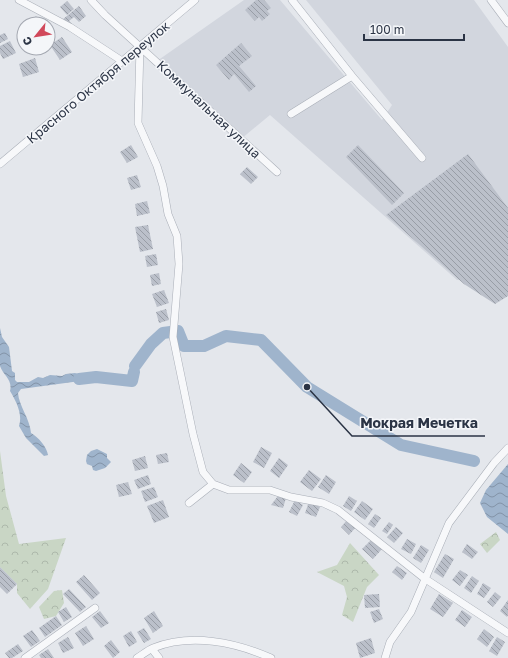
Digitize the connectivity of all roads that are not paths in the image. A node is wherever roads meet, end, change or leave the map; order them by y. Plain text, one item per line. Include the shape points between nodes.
1 (19, 0) edge
2 (91, 0) edge
3 (195, 0) edge
4 (292, 0) edge
5 (492, 0) edge
6 (508, 23) edge
7 (140, 46) junction
8 (122, 61) junction
9 (352, 76) junction
10 (291, 114) dead end
11 (422, 158) dead end
12 (0, 164) edge
13 (277, 172) dead end
14 (508, 448) edge
15 (213, 484) junction
16 (189, 503) dead end
17 (424, 578) junction
18 (95, 608) dead end
19 (508, 633) edge
20 (152, 649) junction
21 (25, 658) edge
22 (138, 658) edge
23 (159, 658) edge
24 (271, 658) edge
25 (385, 658) edge

1 - 8 street via 70,27
2 - 7 street, Коммунальная улица
3 - 7 street, Красного Октября переулок
4 - 9 street
5 - 6 street
7 - 8 street, Красного Октября переулок
7 - 13 street, Коммунальная улица
7 - 15 street via 138,123 157,166 168,214 177,236 179,264 173,337 199,459 203,472
8 - 12 street, Красного Октября переулок
9 - 10 street
9 - 11 street
14 - 17 street via 449,523
15 - 16 street
15 - 17 street via 229,490 270,490 323,503 338,510 361,527
17 - 19 street
17 - 25 street via 411,612 390,642
18 - 21 street
20 - 22 street
20 - 23 street
20 - 24 street via 179,641 206,641 247,649

